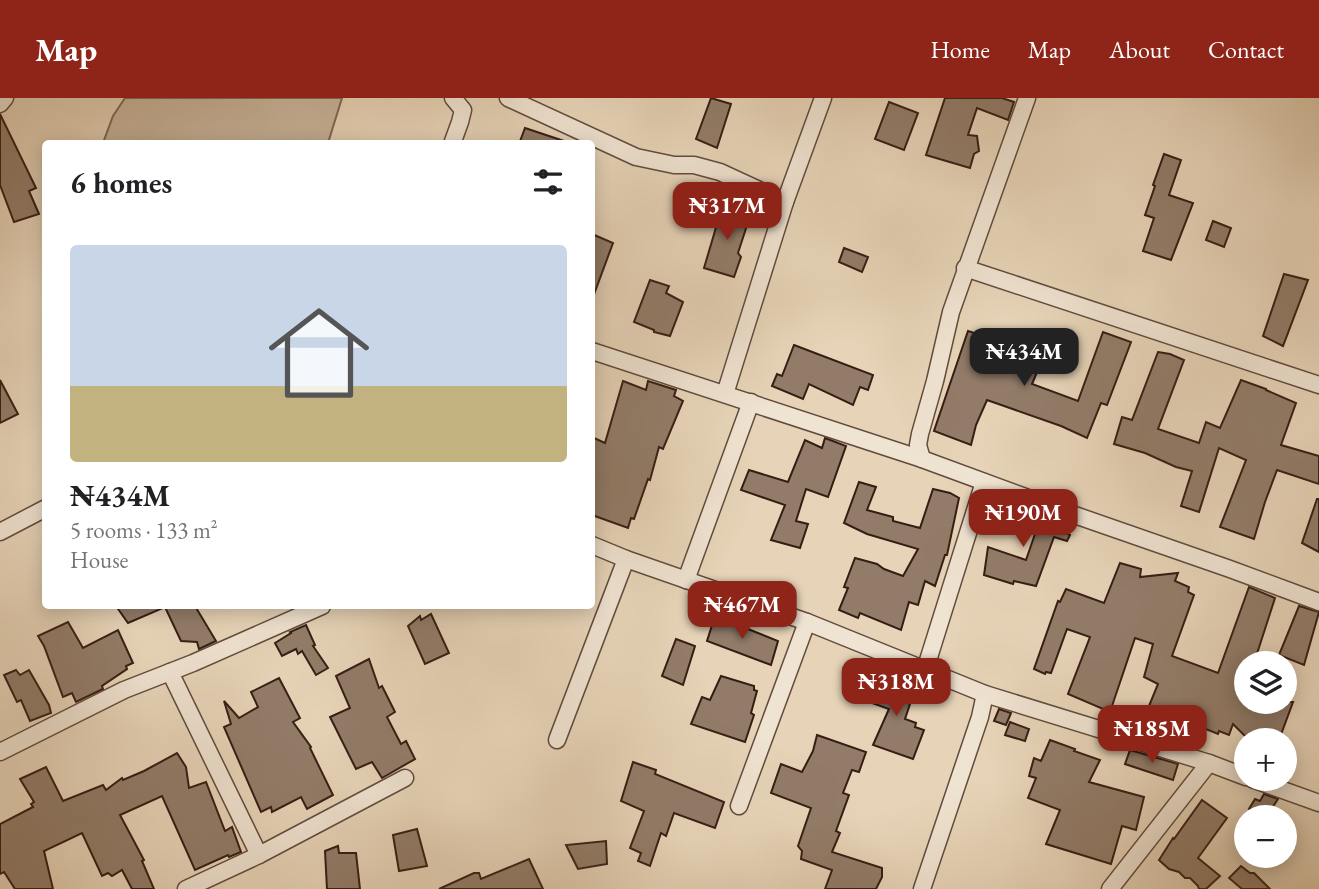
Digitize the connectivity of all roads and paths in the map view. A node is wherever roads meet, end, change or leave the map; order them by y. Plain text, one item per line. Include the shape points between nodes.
1 (5, 98) edge
2 (508, 98) edge
3 (823, 98) edge
4 (1027, 98) edge
5 (458, 99) edge
6 (0, 104) edge
7 (453, 140) edge
8 (785, 202) junction
9 (965, 268) junction
10 (595, 352) edge
11 (1319, 385) edge
12 (725, 394) junction
13 (751, 402) junction
14 (922, 459) junction
15 (984, 482) junction
16 (42, 511) edge
17 (0, 532) edge
18 (595, 546) edge
19 (626, 559) junction
20 (686, 580) junction
21 (1319, 602) edge
22 (315, 609) edge
23 (807, 622) junction
24 (925, 670) junction
25 (170, 672) junction
26 (985, 694) junction
27 (557, 740) dead end
28 (0, 752) edge
29 (1209, 763) junction
30 (1234, 772) edge
31 (405, 778) dead end
32 (1286, 791) edge
33 (1319, 803) edge
34 (739, 806) dead end
35 (259, 855) junction
36 (186, 889) edge
37 (922, 889) edge
38 (1110, 889) edge

1 - 6 street
2 - 8 street via 636,158 694,164
3 - 8 street
4 - 9 street
5 - 7 street via 463,110
8 - 12 street
9 - 11 street
9 - 14 street via 920,434
10 - 12 street
12 - 13 street
13 - 14 street
13 - 20 street
14 - 15 street
15 - 21 street
15 - 24 street
16 - 17 street
18 - 19 street
19 - 20 street
19 - 27 street
20 - 23 street
22 - 25 street
23 - 24 street
23 - 34 street
24 - 26 street
25 - 28 street
25 - 35 street
26 - 29 street
26 - 37 street
29 - 30 street
29 - 38 street
31 - 35 street
32 - 33 street
35 - 36 street

